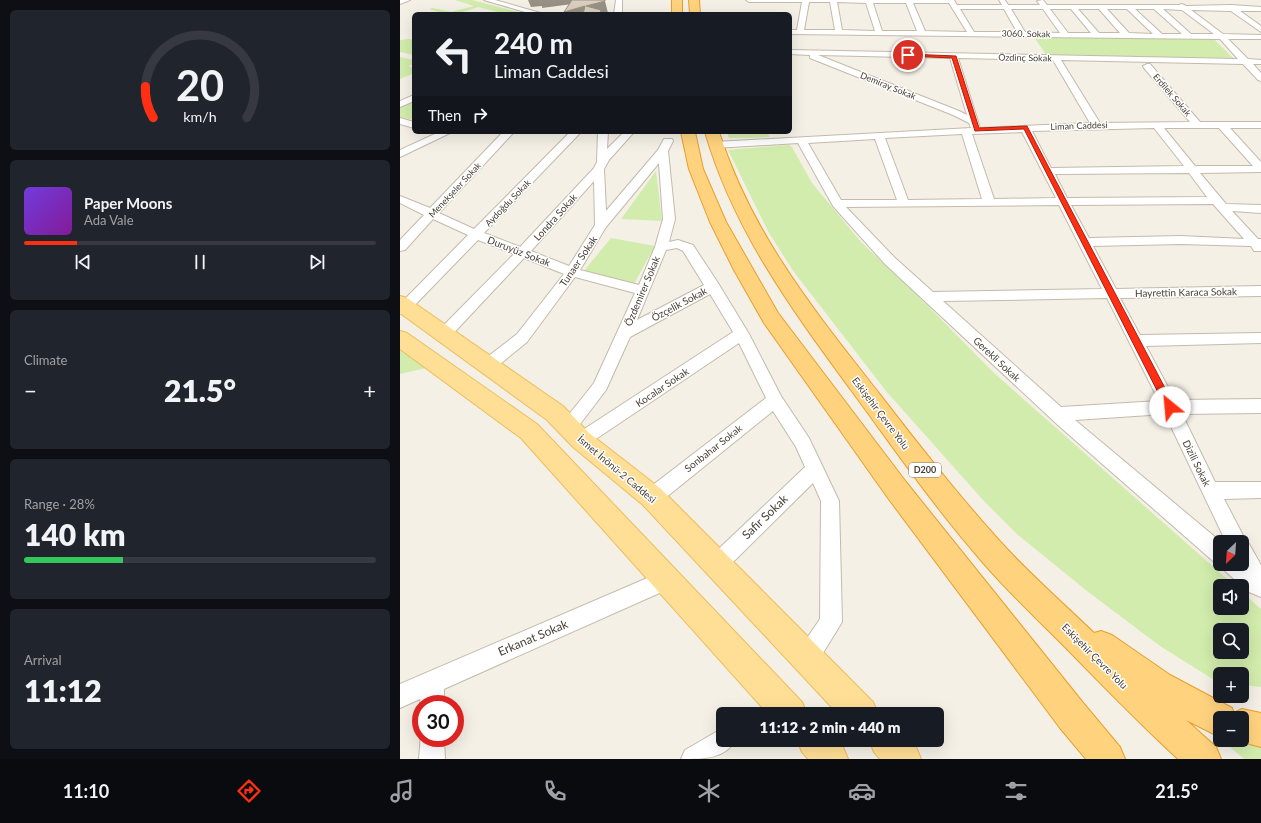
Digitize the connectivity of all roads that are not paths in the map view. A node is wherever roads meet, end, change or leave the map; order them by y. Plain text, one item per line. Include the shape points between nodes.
1 (406, 0) edge
2 (487, 0) edge
3 (619, 0) edge
4 (677, 0) edge
5 (694, 0) edge
6 (790, 0) edge
7 (833, 0) edge
8 (869, 0) edge
9 (1040, 0) edge
10 (1140, 0) edge
11 (1175, 0) edge
12 (1222, 0) edge
13 (806, 1) edge
14 (908, 1) edge
15 (400, 2) edge
16 (749, 3) edge
17 (952, 3) edge
18 (1004, 3) edge
19 (1103, 3) edge
20 (764, 4) edge
21 (1075, 4) edge
22 (1045, 7) junction
23 (1128, 7) junction
24 (1147, 7) junction
25 (1156, 7) junction
26 (1184, 7) junction
27 (1233, 8) junction
28 (1261, 9) edge
29 (532, 12) edge
30 (618, 12) edge
31 (677, 12) edge
32 (695, 12) edge
33 (1261, 30) edge
34 (792, 32) edge
35 (800, 32) junction
36 (839, 32) junction
37 (879, 33) junction
38 (922, 33) junction
39 (972, 34) junction
40 (1022, 34) junction
41 (1066, 35) junction
42 (1096, 35) junction
43 (1127, 36) junction
44 (1160, 36) junction
45 (1189, 36) junction
46 (1222, 37) junction
47 (1261, 37) edge
48 (792, 52) edge
49 (802, 52) junction
50 (954, 56) junction
51 (1056, 58) junction
52 (1244, 62) junction
53 (1261, 62) edge
54 (1147, 66) dead end
55 (1261, 78) edge
56 (412, 99) edge
57 (400, 104) edge
58 (400, 121) edge
59 (412, 124) edge
60 (1197, 124) junction
61 (1221, 124) junction
62 (1096, 125) junction
63 (1157, 125) junction
64 (1261, 125) edge
65 (972, 128) junction
66 (1025, 128) junction
67 (441, 134) edge
68 (507, 134) edge
69 (574, 134) edge
70 (603, 134) edge
71 (628, 134) edge
72 (879, 135) junction
73 (778, 137) edge
74 (714, 139) edge
75 (801, 140) junction
76 (673, 142) edge
77 (1244, 150) junction
78 (1261, 150) edge
79 (400, 154) edge
80 (600, 165) junction
81 (1261, 168) edge
82 (1193, 169) junction
83 (1049, 171) junction
84 (400, 199) edge
85 (989, 202) junction
86 (1064, 203) junction
87 (1218, 203) junction
88 (837, 204) junction
89 (904, 204) junction
90 (1261, 208) edge
91 (432, 215) junction
92 (601, 225) junction
93 (477, 235) junction
94 (1086, 242) junction
95 (1259, 245) edge
96 (400, 247) edge
97 (661, 247) junction
98 (524, 252) junction
99 (572, 272) junction
100 (713, 286) junction
101 (643, 291) junction
102 (1261, 291) edge
103 (1111, 294) junction
104 (930, 297) junction
105 (402, 306) edge
106 (444, 334) junction
107 (623, 334) junction
108 (742, 334) junction
109 (400, 338) edge
110 (1261, 338) edge
111 (1135, 341) junction
112 (488, 365) junction
113 (775, 400) junction
114 (1261, 406) edge
115 (1170, 407) junction
116 (1058, 414) junction
117 (575, 433) junction
118 (815, 469) junction
119 (1261, 490) edge
120 (1210, 491) junction
121 (652, 497) junction
122 (1233, 535) edge
123 (1213, 548) edge
124 (1249, 564) edge
125 (716, 565) junction
126 (1240, 571) edge
127 (666, 580) junction
128 (1018, 580) junction
129 (1261, 586) edge
130 (1261, 589) edge
131 (807, 658) junction
132 (432, 693) edge
133 (400, 696) edge
134 (775, 707) edge
135 (853, 707) edge
136 (1072, 716) junction
137 (1213, 717) edge
138 (1249, 727) edge
139 (1261, 730) edge
140 (716, 745) edge
141 (432, 747) edge
142 (820, 747) edge
143 (893, 747) edge
144 (432, 759) edge
145 (694, 759) edge
146 (831, 759) edge
147 (904, 759) edge
148 (1092, 759) edge
149 (1108, 759) edge
150 (1204, 759) edge

1 - 15 street
2 - 29 street
3 - 30 street
4 - 31 highway
5 - 32 highway
6 - 13 street
6 - 20 street
7 - 8 street
7 - 13 street
7 - 36 street
8 - 14 street
8 - 37 street
9 - 22 street
10 - 24 street
11 - 26 street
12 - 27 street
13 - 35 street
14 - 17 street
14 - 38 street
16 - 20 street
17 - 18 street
17 - 39 street
18 - 22 street
18 - 40 street
19 - 21 street
19 - 23 street
19 - 43 street
21 - 22 street
21 - 42 street
22 - 41 street
23 - 24 street
23 - 44 street
24 - 25 street
25 - 26 street
25 - 45 street
26 - 27 street
26 - 46 street
27 - 28 street
27 - 33 street
34 - 35 street, 3060. Sokak
35 - 36 street, 3060. Sokak
36 - 37 street, 3060. Sokak
37 - 38 street, 3060. Sokak
38 - 39 street, 3060. Sokak
39 - 40 street, 3060. Sokak
40 - 41 street, 3060. Sokak
41 - 42 street, 3060. Sokak
42 - 43 street, 3060. Sokak
43 - 44 street, 3060. Sokak
44 - 45 street, 3060. Sokak
45 - 46 street, 3060. Sokak
46 - 47 street, 3060. Sokak
46 - 52 street
48 - 49 street, Özdinç Sokak
49 - 50 street, Özdinç Sokak
49 - 65 street, Demiray Sokak via 956,113
50 - 51 street, Özdinç Sokak
50 - 65 street
51 - 52 street, Özdinç Sokak
51 - 62 street
52 - 53 street, Özdinç Sokak
52 - 55 street
54 - 60 street, Erdilek Sokak
56 - 57 street
58 - 59 street
60 - 61 street, Liman Caddesi
60 - 63 street, Liman Caddesi
61 - 64 street, Liman Caddesi
61 - 77 street
62 - 63 street, Liman Caddesi
62 - 66 street, Liman Caddesi
63 - 82 street
65 - 66 street, Liman Caddesi
65 - 72 street, Liman Caddesi
65 - 85 street
66 - 83 street, Dizili Sokak
67 - 79 street
68 - 91 street, Menekşeler Sokak
69 - 93 street, Aydoğdu Sokak
70 - 80 street
71 - 80 street, Londra Sokak
72 - 75 street, Liman Caddesi
72 - 89 street
73 - 74 street, Liman Caddesi
73 - 75 street, Liman Caddesi
74 - 128 highway, Eskişehir Çevre Yolu / D200 via 745,214 770,260 807,316 921,465 988,548
75 - 88 street, Gerekli Sokak
76 - 92 street, Tunaer Sokak
76 - 97 street, Özdemirer Sokak via 669,219
76 - 136 highway via 696,169 742,270 771,318 897,490
77 - 78 street
77 - 81 street
80 - 92 street
80 - 98 street, Londra Sokak
81 - 82 street
82 - 83 street
82 - 87 street
83 - 86 street, Dizili Sokak
84 - 91 street, Duruyüz Sokak
85 - 86 street
85 - 89 street
86 - 87 street
86 - 94 street, Dizili Sokak
87 - 90 street
87 - 95 street
88 - 89 street
88 - 104 street, Gerekli Sokak via 890,261
91 - 93 street, Duruyüz Sokak
91 - 96 street, Menekşeler Sokak
92 - 99 street, Tunaer Sokak
93 - 98 street, Duruyüz Sokak
93 - 105 street, Aydoğdu Sokak
94 - 95 street via 1181,240
94 - 103 street, Dizili Sokak
97 - 100 street via 678,244 688,248
97 - 101 street, Özdemirer Sokak
98 - 99 street, Duruyüz Sokak
98 - 106 street, Londra Sokak
99 - 101 street, Duruyüz Sokak
99 - 112 street, Tunaer Sokak via 522,338
100 - 107 street, Özçelik Sokak
100 - 108 street
101 - 107 street, Özdemirer Sokak
102 - 103 street, Hayrettin Karaca Sokak
103 - 104 street, Hayrettin Karaca Sokak
103 - 111 street, Dizili Sokak
104 - 116 street, Gerekli Sokak
105 - 106 main road, İsmet İnönü-2 Caddesi
106 - 112 main road, İsmet İnönü-2 Caddesi
107 - 117 street, Özdemirer Sokak
108 - 113 street
108 - 117 street, Kocalar Sokak
109 - 127 main road via 529,431
110 - 111 street
111 - 115 street, Dizili Sokak
112 - 117 main road, İsmet İnönü-2 Caddesi via 556,413
113 - 118 street via 803,443
113 - 121 street, Sonbahar Sokak
114 - 115 street
115 - 116 street
115 - 120 street, Dizili Sokak
116 - 123 street, Gerekli Sokak
117 - 121 main road, İsmet İnönü-2 Caddesi
118 - 125 street, Safir Sokak
118 - 131 street via 830,500 831,622
119 - 120 street
120 - 122 street, Dizili Sokak
121 - 125 main road, İsmet İnönü-2 Caddesi
124 - 129 street
125 - 131 main road, İsmet İnönü-2 Caddesi
126 - 130 street
127 - 132 street, Erkanat Sokak
127 - 134 main road
128 - 137 highway via 1120,661 1177,699
128 - 150 highway, Eskişehir Çevre Yolu / D200 via 1166,726
131 - 135 main road, İsmet İnönü-2 Caddesi
132 - 133 street, Erkanat Sokak
136 - 148 highway
136 - 149 highway
138 - 139 highway
140 - 145 street
141 - 144 street
142 - 146 main road
143 - 147 main road

